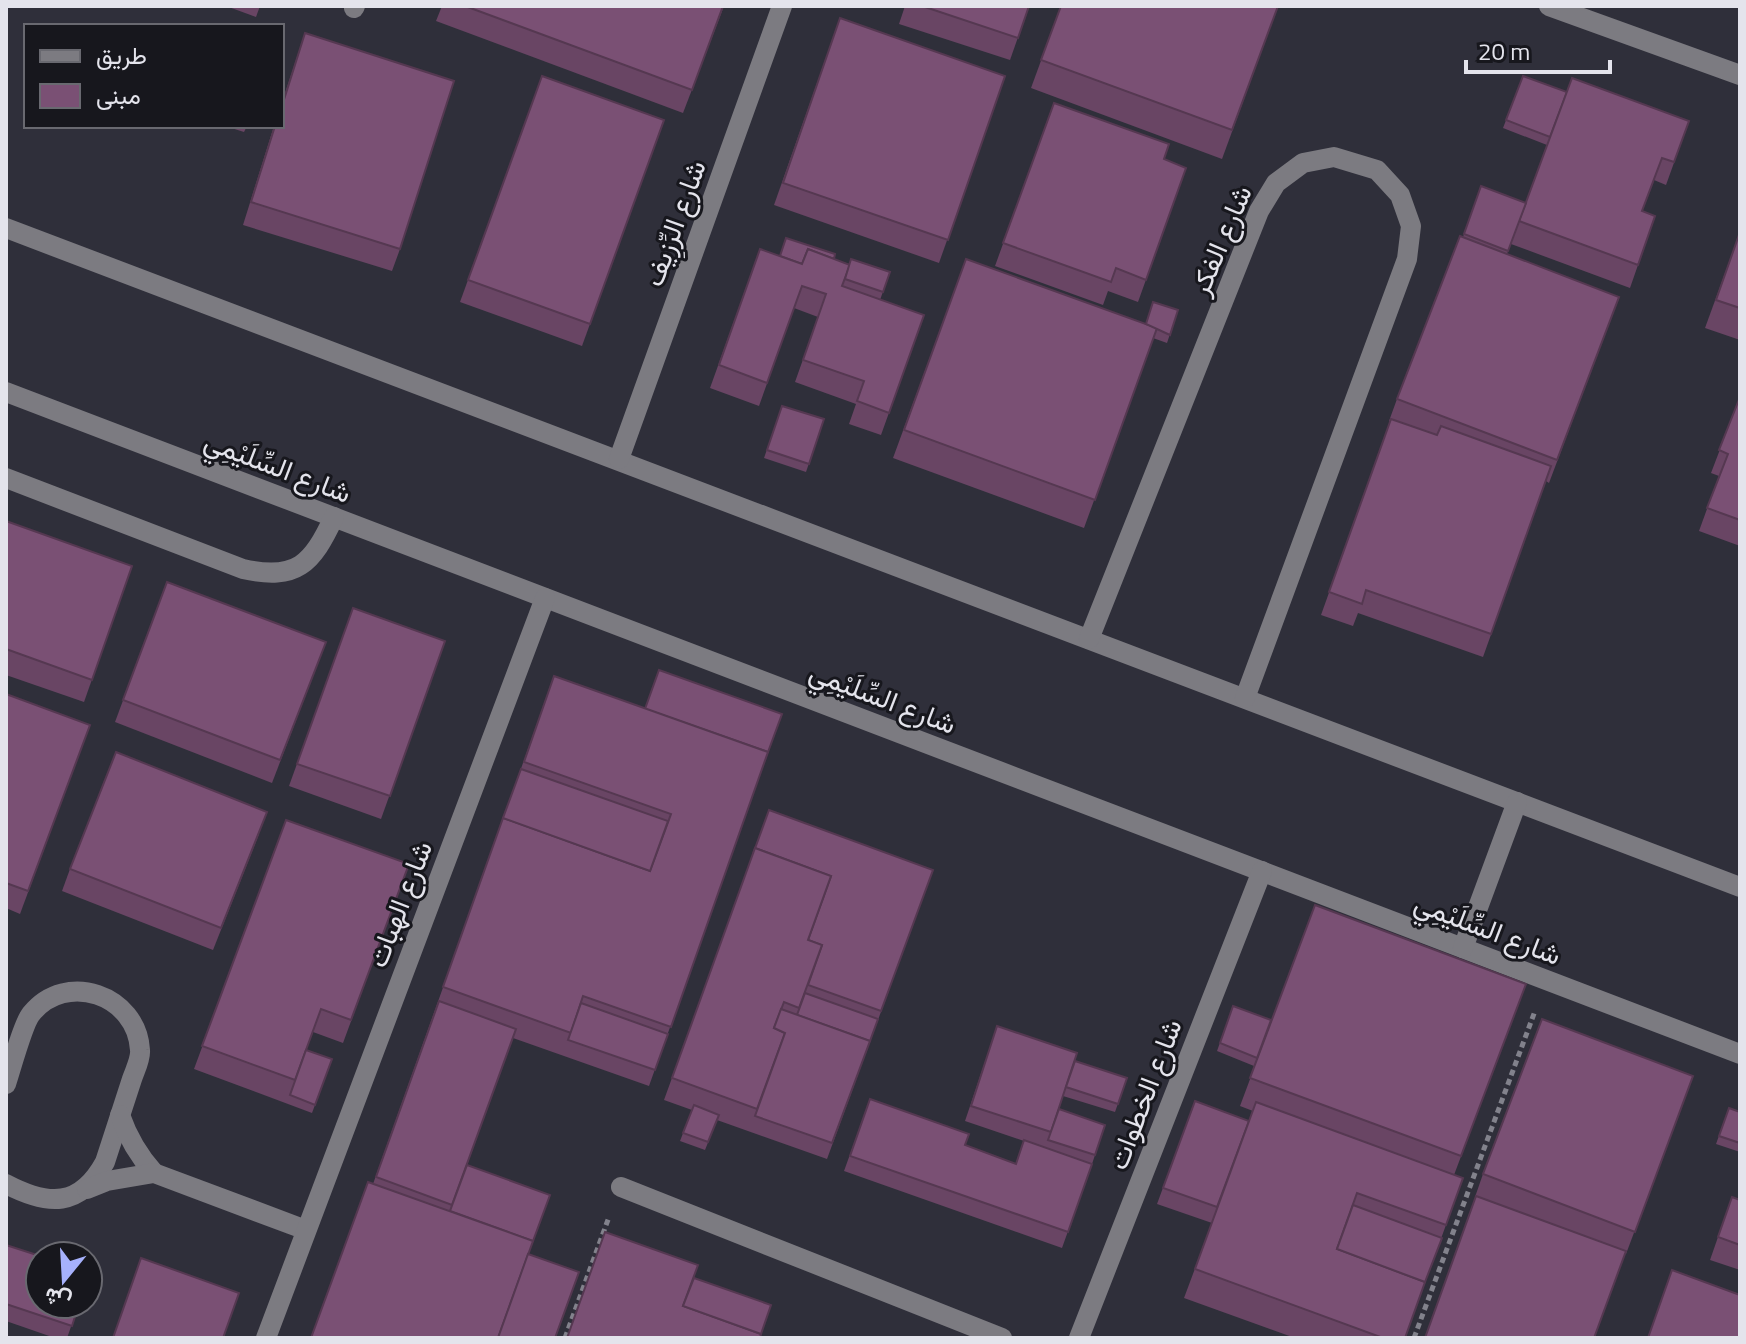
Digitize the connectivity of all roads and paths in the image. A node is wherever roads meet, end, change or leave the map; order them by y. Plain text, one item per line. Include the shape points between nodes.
1 (782, 6) edge
2 (1549, 6) edge
3 (1740, 75) edge
4 (6, 228) edge
5 (6, 392) edge
6 (619, 459) junction
7 (6, 478) edge
8 (334, 517) junction
9 (545, 598) junction
10 (1089, 639) junction
11 (1245, 698) junction
12 (1517, 802) junction
13 (1262, 871) junction
14 (1740, 887) edge
15 (1463, 948) junction
16 (1547, 981) junction
17 (1740, 1054) edge
18 (6, 1084) edge
19 (120, 1115) junction
20 (154, 1173) junction
21 (6, 1184) edge
22 (621, 1187) joint
23 (85, 1189) junction
24 (306, 1230) junction
25 (266, 1338) edge
26 (565, 1338) edge
27 (1002, 1338) edge
28 (1079, 1338) edge
29 (1414, 1338) edge

1 - 6 street, شارع الرِّزِيف
2 - 3 street
4 - 6 street
5 - 8 street, شارع السِّلَيْمِي
6 - 10 street
7 - 8 street via 261,573 295,569 309,559
8 - 9 street, شارع السِّلَيْمِي
9 - 13 street, شارع السِّلَيْمِي
9 - 24 street, شارع الهبات
10 - 11 street
10 - 11 street, شارع الفكر via 1259,211 1276,183 1303,163 1334,157 1377,170 1400,195 1411,226 1407,259
11 - 12 street
12 - 14 street
12 - 15 street
13 - 15 street, شارع السِّلَيْمِي
13 - 28 street, شارع الخطوات
15 - 16 street, شارع السِّلَيْمِي
16 - 17 street, شارع السِّلَيْمِي
16 - 29 path
18 - 19 street via 30,1015 48,999 73,991 98,993 121,1006 135,1027 141,1052
19 - 20 street
19 - 23 street via 105,1162
20 - 23 street
20 - 24 street
21 - 23 street via 50,1200
22 - 26 path
22 - 27 street
24 - 25 street, شارع الهبات

